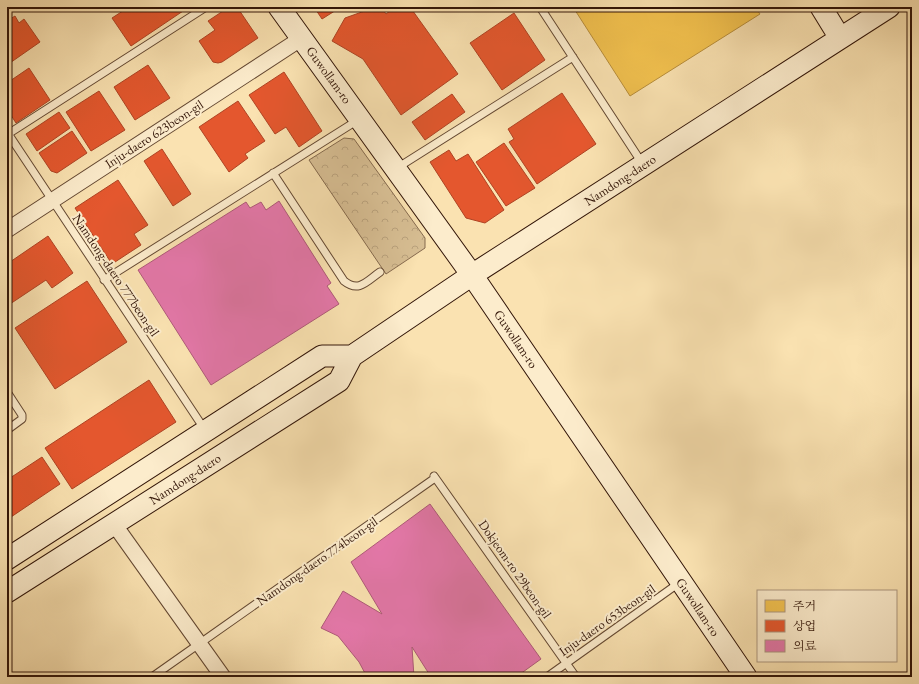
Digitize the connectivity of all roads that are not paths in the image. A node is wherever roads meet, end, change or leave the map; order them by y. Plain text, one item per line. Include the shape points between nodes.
1 (206, 7) edge
2 (279, 7) edge
3 (540, 7) edge
4 (821, 7) edge
5 (889, 7) edge
6 (302, 38) junction
7 (840, 38) junction
8 (573, 57) junction
9 (360, 119) junction
10 (8, 133) edge
11 (643, 165) junction
12 (396, 169) junction
13 (273, 173) junction
14 (52, 201) junction
15 (7, 230) edge
16 (380, 272) dead end
17 (472, 275) junction
18 (104, 280) junction
19 (352, 356) junction
20 (7, 392) edge
21 (7, 430) edge
22 (206, 430) junction
23 (434, 477) joint
24 (114, 524) junction
25 (7, 559) edge
26 (681, 582) junction
27 (7, 592) edge
28 (199, 644) junction
29 (566, 663) junction
30 (152, 677) edge
31 (222, 677) edge
32 (547, 677) edge
33 (576, 677) edge
34 (746, 677) edge

1 - 10 lane
2 - 6 main road, Guwollam-ro
3 - 8 lane
4 - 7 main road
5 - 7 main road, Namdong-daero
6 - 9 main road, Guwollam-ro
6 - 14 street, Inju-daero 623beon-gil
7 - 11 main road, Namdong-daero
8 - 11 lane
8 - 12 lane
9 - 12 main road, Guwollam-ro
9 - 13 lane
10 - 14 lane, Namdong-daero 777beon-gil
11 - 17 main road, Namdong-daero
12 - 17 main road, Guwollam-ro
13 - 16 lane via 344,281 351,286 359,287
13 - 18 lane
14 - 15 street, Inju-daero 623beon-gil
14 - 18 lane, Namdong-daero 777beon-gil
17 - 19 main road, Namdong-daero
17 - 26 main road, Guwollam-ro
18 - 22 lane, Namdong-daero 777beon-gil
19 - 22 main road via 322,356
19 - 24 main road, Namdong-daero via 339,381
20 - 21 lane via 22,419
22 - 25 main road
23 - 28 lane, Namdong-daero 774beon-gil
23 - 29 lane, Dokjeom-ro 29beon-gil
24 - 27 main road, Namdong-daero
24 - 28 street
26 - 29 lane, Inju-daero 653beon-gil
26 - 34 main road, Guwollam-ro
28 - 30 lane, Namdong-daero 774beon-gil
28 - 31 street
29 - 32 lane, Inju-daero 653beon-gil
29 - 33 lane, Dokjeom-ro 29beon-gil

